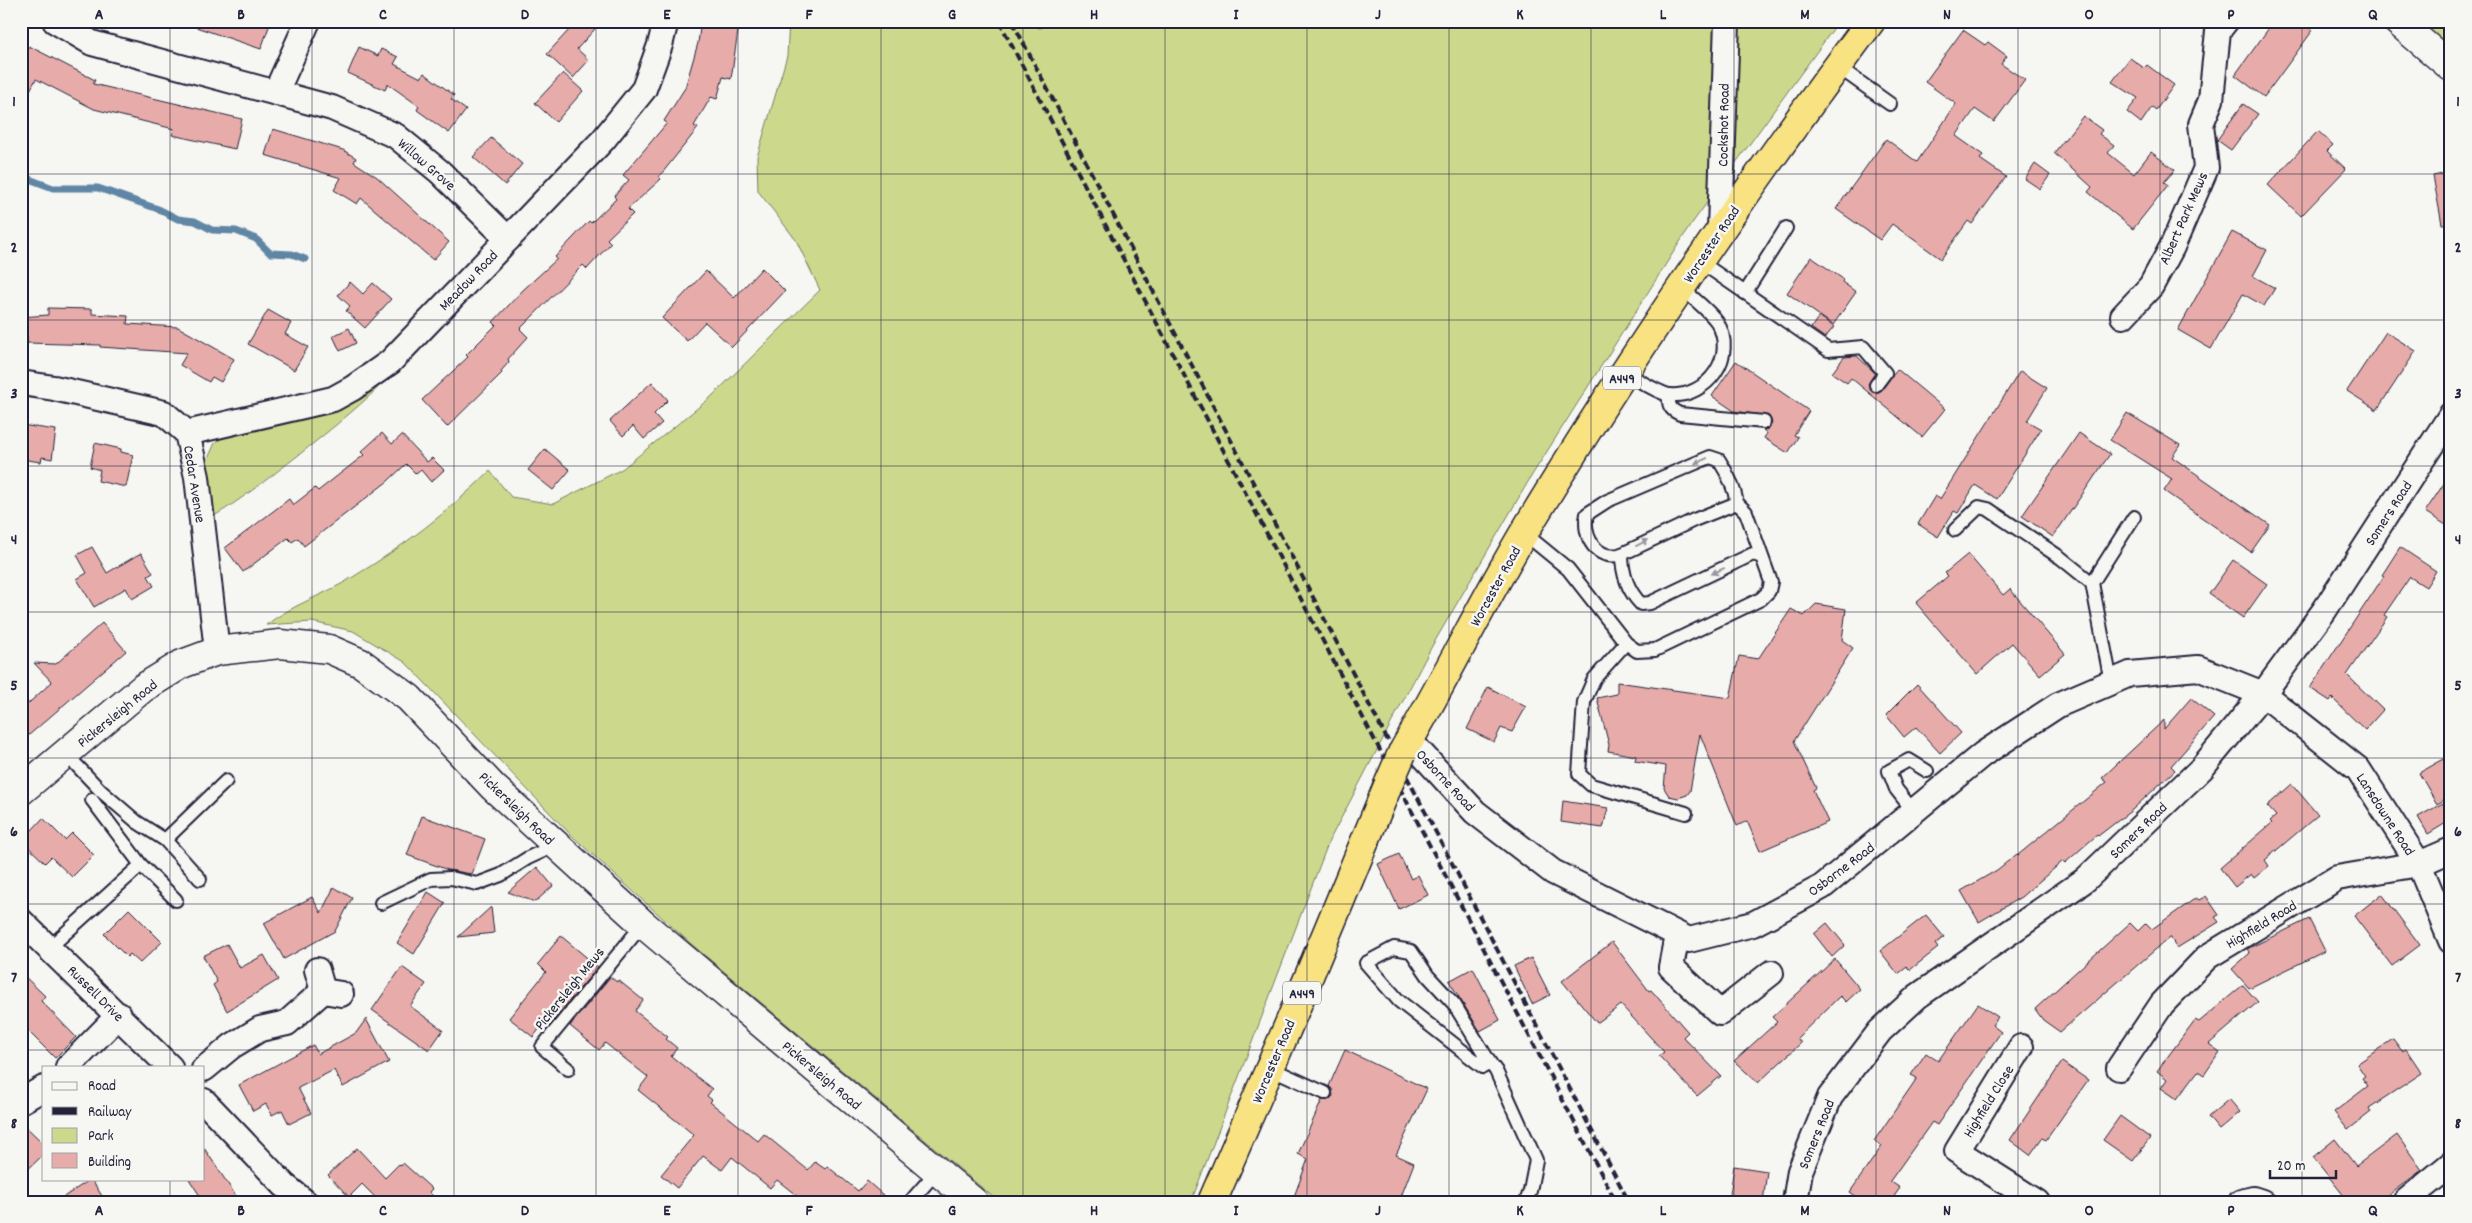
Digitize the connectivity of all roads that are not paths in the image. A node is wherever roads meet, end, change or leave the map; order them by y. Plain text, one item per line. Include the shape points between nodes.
1 (55, 21) edge
2 (308, 21) edge
3 (666, 21) edge
4 (1727, 21) edge
5 (1870, 21) edge
6 (2226, 21) edge
7 (2397, 21) edge
8 (1837, 66) junction
9 (2451, 67) edge
10 (276, 92) junction
11 (1890, 104) dead end
12 (1786, 228) dead end
13 (1720, 229) junction
14 (508, 239) junction
15 (1699, 261) junction
16 (1681, 287) junction
17 (1745, 293) junction
18 (2123, 316) dead end
19 (1625, 373) junction
20 (21, 383) edge
21 (1876, 384) dead end
22 (1669, 395) junction
23 (1764, 422) dead end
24 (2447, 428) edge
25 (187, 433) junction
26 (1737, 503) junction
27 (2134, 517) dead end
28 (1955, 530) dead end
29 (1524, 533) junction
30 (1622, 554) junction
31 (1762, 557) junction
32 (2092, 583) junction
33 (1626, 643) junction
34 (217, 651) junction
35 (2111, 682) junction
36 (2263, 694) junction
37 (1406, 746) junction
38 (66, 754) junction
39 (1927, 771) dead end
40 (226, 781) dead end
41 (21, 791) edge
42 (92, 800) dead end
43 (1914, 812) junction
44 (1686, 813) dead end
45 (165, 840) junction
46 (556, 845) junction
47 (2451, 850) edge
48 (2419, 864) junction
49 (140, 865) junction
50 (200, 879) dead end
51 (176, 900) dead end
52 (381, 903) dead end
53 (21, 921) edge
54 (643, 924) junction
55 (1676, 936) junction
56 (2451, 942) edge
57 (50, 947) junction
58 (1771, 973) dead end
59 (327, 985) dead end
60 (118, 1015) junction
61 (2021, 1047) dead end
62 (1490, 1063) junction
63 (69, 1066) edge
64 (169, 1066) edge
65 (205, 1068) edge
66 (1270, 1068) junction
67 (2119, 1068) dead end
68 (568, 1069) dead end
69 (42, 1089) edge
70 (1325, 1093) dead end
71 (21, 1101) edge
72 (205, 1102) edge
73 (2451, 1164) edge
74 (937, 1171) junction
75 (305, 1202) edge
76 (910, 1202) edge
77 (974, 1202) edge
78 (1212, 1202) edge
79 (1526, 1202) edge
80 (1796, 1202) edge
81 (2037, 1202) edge
82 (2241, 1202) edge
83 (2262, 1202) edge
84 (2405, 1202) edge

1 - 10 street, Willow Grove via 92,43
2 - 10 street
3 - 14 street, Meadow Road via 644,89 603,140
4 - 13 street, Cockshot Road
5 - 8 highway, Worcester Road / A449
6 - 18 street, Albert Park Mews via 2218,31 2211,100 2201,124 2206,168 2172,247 2151,286
7 - 9 street
8 - 11 lane
8 - 13 highway, Worcester Road / A449
10 - 14 street, Willow Grove via 332,108 396,136 440,172
12 - 17 lane
13 - 15 highway, Worcester Road / A449
14 - 25 street, Meadow Road via 390,362 353,388 333,399
15 - 16 highway, Worcester Road / A449
15 - 17 lane
16 - 19 highway, Worcester Road / A449
16 - 22 lane via 1717,322 1724,344 1720,368 1696,391
17 - 21 lane via 1828,350 1863,347 1885,373
19 - 22 lane
19 - 29 highway, Worcester Road / A449
20 - 25 street, Cedar Avenue via 164,413
22 - 23 lane via 1668,404 1680,414
24 - 36 street, Somers Road via 2324,611
25 - 34 street, Cedar Avenue via 197,477
30 -> 26 lane
26 -> 30 lane via 1725,469 1719,460 1710,457 1607,501 1587,514 1585,521 1589,538 1598,553 1611,558
26 - 31 lane via 1746,512
27 - 32 lane
28 - 32 lane via 1979,507 1988,509
29 - 33 lane via 1568,569
29 - 37 highway, Worcester Road / A449
31 -> 30 lane via 1753,554 1641,604 1631,595 1622,570
31 - 33 lane via 1771,582 1769,591 1761,599 1654,650 1637,652
32 - 35 lane
33 - 44 lane via 1594,679 1584,702 1579,774 1591,785
34 - 38 street, Pickersleigh Road via 182,664 143,688
34 - 46 street, Pickersleigh Road via 280,644 329,649 361,663 409,698 493,787
35 - 36 street, Osborne Road via 2130,674 2198,668
35 - 43 street, Osborne Road via 2058,705 1983,754
36 - 48 street, Lansdowne Road via 2358,769
36 - 80 street, Somers Road via 2201,769 2085,880 1918,996 1880,1031 1830,1097 1800,1171
37 - 55 street, Osborne Road via 1475,812 1553,872
37 - 66 highway, Worcester Road / A449, bridge
38 - 41 street, Pickersleigh Road
38 - 45 lane via 137,822
39 - 43 lane via 1909,760 1889,771 1896,789
40 - 45 lane
42 - 49 lane
43 - 55 street, Osborne Road via 1822,887 1753,924 1690,940
45 - 50 lane
46 - 52 lane via 501,875 477,884 451,878 432,879
46 - 54 street, Pickersleigh Road
47 - 48 street, Highfield Road
48 - 56 street, Lansdowne Road
48 - 67 street, Highfield Road via 2337,878 2207,957 2162,1004
49 - 51 lane
49 - 57 lane
53 - 57 street, Russell Drive
54 - 68 lane, Pickersleigh Mews via 542,1047
54 - 74 street, Pickersleigh Road
55 - 58 street via 1671,967 1720,1012
57 - 60 street, Russell Drive
59 - 65 street via 287,1023 260,1029
60 - 63 street
60 - 64 street, Russell Drive
61 - 81 street, Highfield Close via 1957,1151
62 - 62 lane via 1484,1067 1399,1001 1366,963 1394,948 1412,952 1428,976 1454,1004
62 - 79 lane via 1536,1160
66 - 70 lane
66 - 78 highway, Worcester Road / A449
69 - 71 street
72 - 75 street via 284,1185
73 - 84 street
74 - 76 lane
74 - 77 street, Pickersleigh Road
82 - 83 street via 2253,1199

